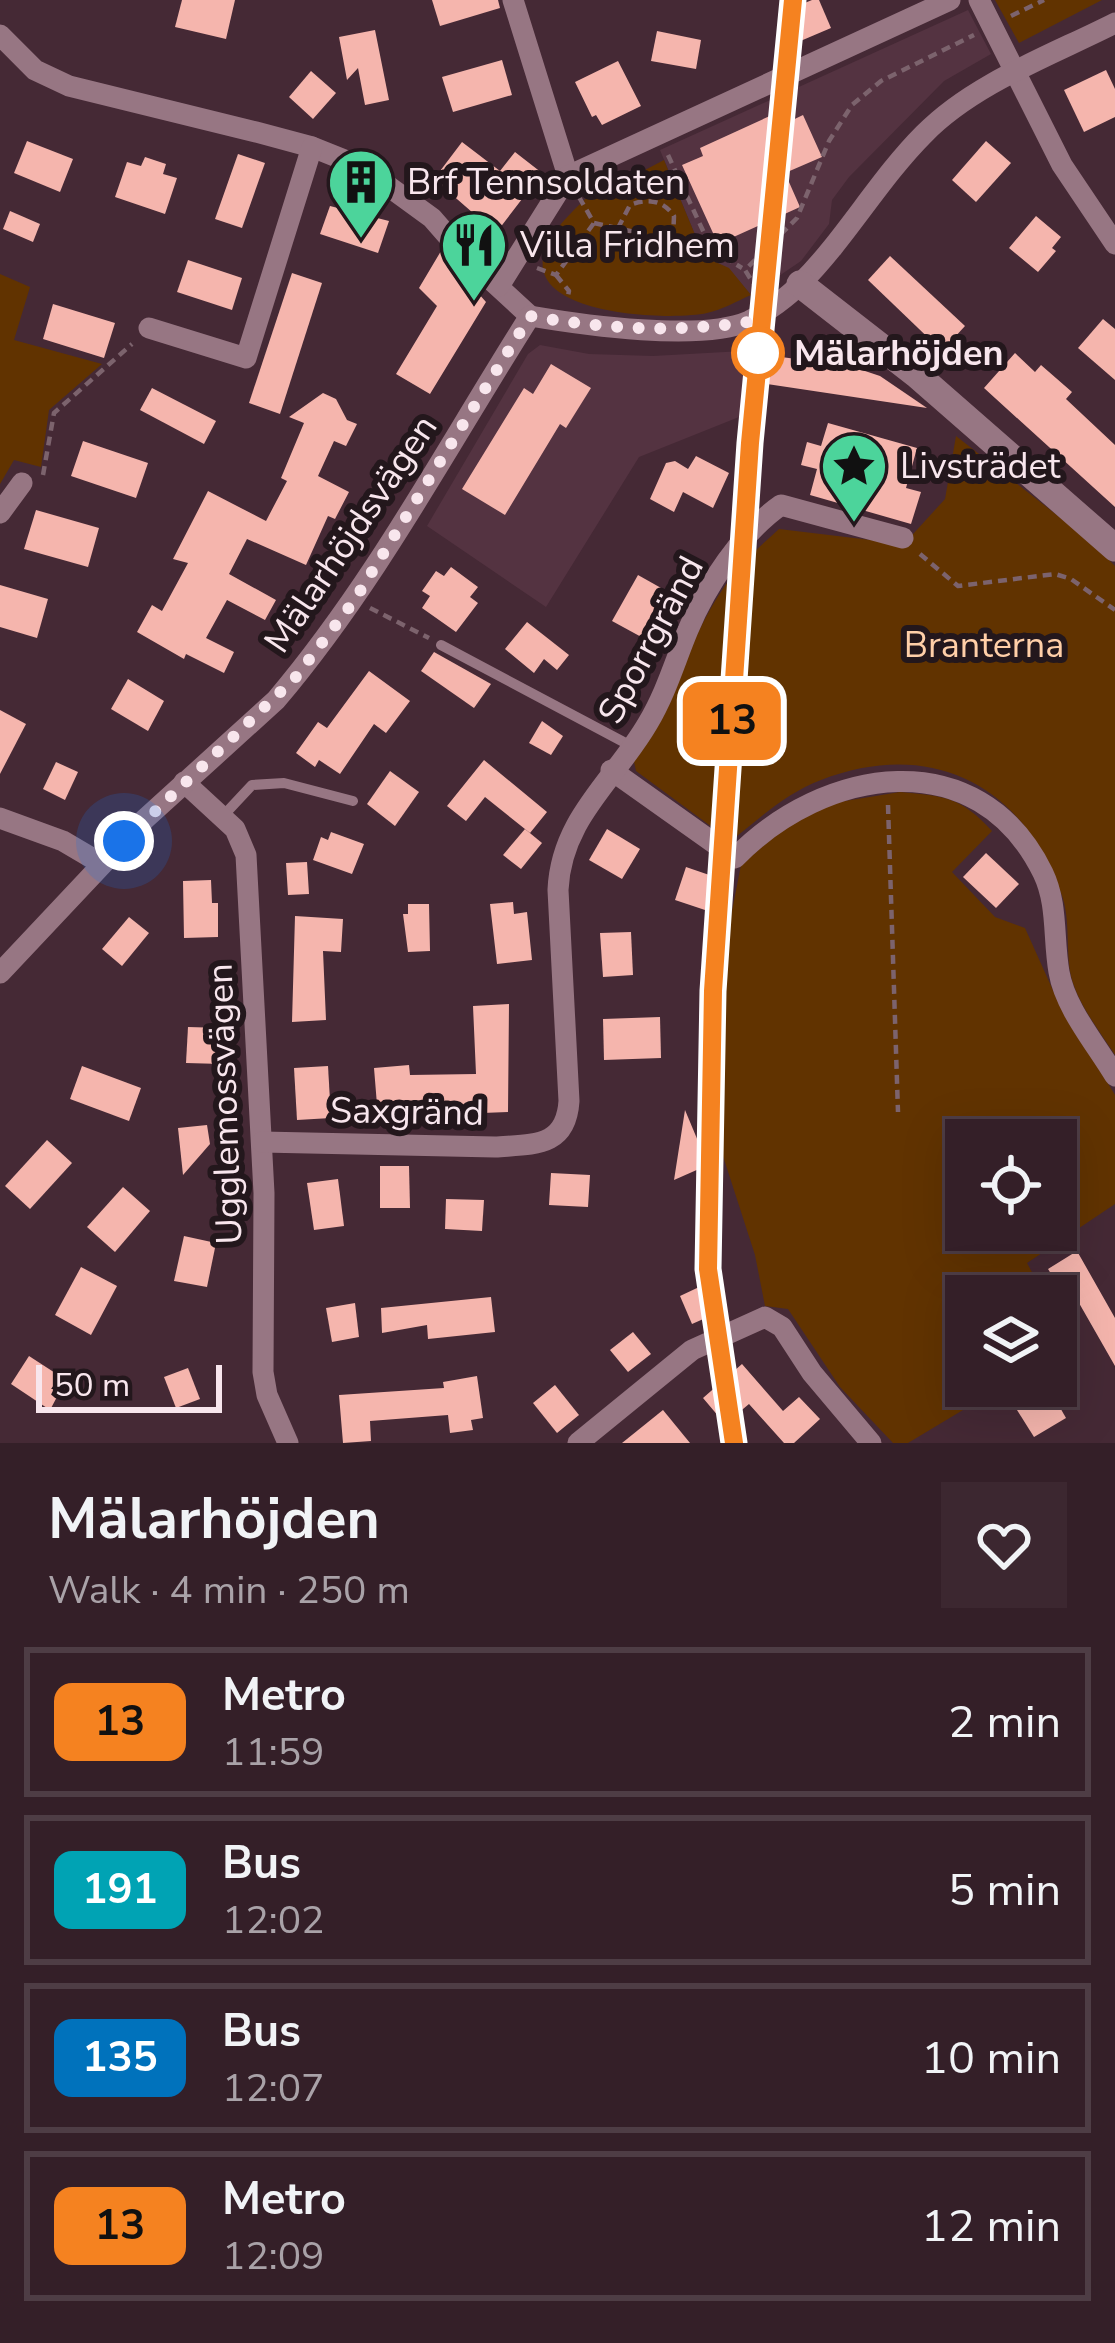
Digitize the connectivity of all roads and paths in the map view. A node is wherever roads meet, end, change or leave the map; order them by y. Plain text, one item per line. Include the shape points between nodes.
1 (513, 0) edge
2 (950, 0) edge
3 (980, 0) edge
4 (1044, 0) edge
5 (1115, 23) edge
6 (992, 26) junction
7 (0, 35) edge
8 (1016, 73) junction
9 (658, 133) junction
10 (312, 147) junction
11 (568, 176) junction
12 (594, 223) junction
13 (618, 228) junction
14 (673, 239) junction
15 (1115, 244) edge
16 (712, 249) junction
17 (514, 260) junction
18 (745, 269) junction
19 (800, 284) junction
20 (499, 286) junction
21 (768, 308) junction
22 (530, 316) junction
23 (149, 328) joint
24 (22, 483) joint
25 (0, 512) edge
26 (902, 538) joint
27 (1115, 548) edge
28 (354, 601) junction
29 (1115, 610) edge
30 (441, 644) joint
31 (633, 747) junction
32 (611, 770) junction
33 (184, 782) junction
34 (887, 782) junction
35 (353, 801) dead end
36 (222, 817) junction
37 (0, 818) edge
38 (102, 864) junction
39 (0, 974) edge
40 (1115, 1076) edge
41 (898, 1112) dead end
42 (551, 1139) joint
43 (262, 1142) junction
44 (288, 1443) edge
45 (578, 1443) edge
46 (871, 1443) edge

1 - 11 street
2 - 9 street
3 - 6 street
4 - 6 path
5 - 8 street
6 - 8 street
6 - 18 path via 881,81 852,105 797,218
7 - 10 street via 35,70 69,86
8 - 15 street via 1077,192
8 - 19 street via 926,131
9 - 11 street
9 - 16 path
10 - 20 street via 390,184
10 - 23 street via 246,358
11 - 12 path
11 - 17 street
12 - 13 path
12 - 17 path via 556,275
13 - 14 path
13 - 14 path via 630,205 658,202 674,216
14 - 16 path
16 - 18 path
17 - 20 street
18 - 21 path
19 - 21 street
19 - 27 street
20 - 22 street
21 - 22 street via 748,322 698,329 599,328
22 - 28 street, Mälarhöjdsvägen
23 - 24 path via 54,413 46,474
24 - 25 street
26 - 29 path via 958,586 1055,574
26 - 31 street, Sporrgränd via 781,505 769,513 706,594
28 - 30 path
28 - 33 street, Mälarhöjdsvägen via 276,700
30 - 31 lane
31 - 32 street, Sporrgränd
32 - 34 street via 735,858 802,806
32 - 42 street, Sporrgränd via 580,815 559,871 569,1100
33 - 36 street, Ugglemossvägen
33 - 38 street, Mälarhöjdsvägen
34 - 40 street via 951,787 1016,832 1053,901 1064,989
34 - 41 path
35 - 36 lane via 284,783 252,785
36 - 43 street, Ugglemossvägen via 246,855
37 - 38 street
38 - 39 street, Mälarhöjdsvägen
42 - 43 street, Saxgränd via 495,1147
43 - 44 street, Ugglemossvägen via 262,1372
45 - 46 street via 692,1350 765,1317 782,1327

